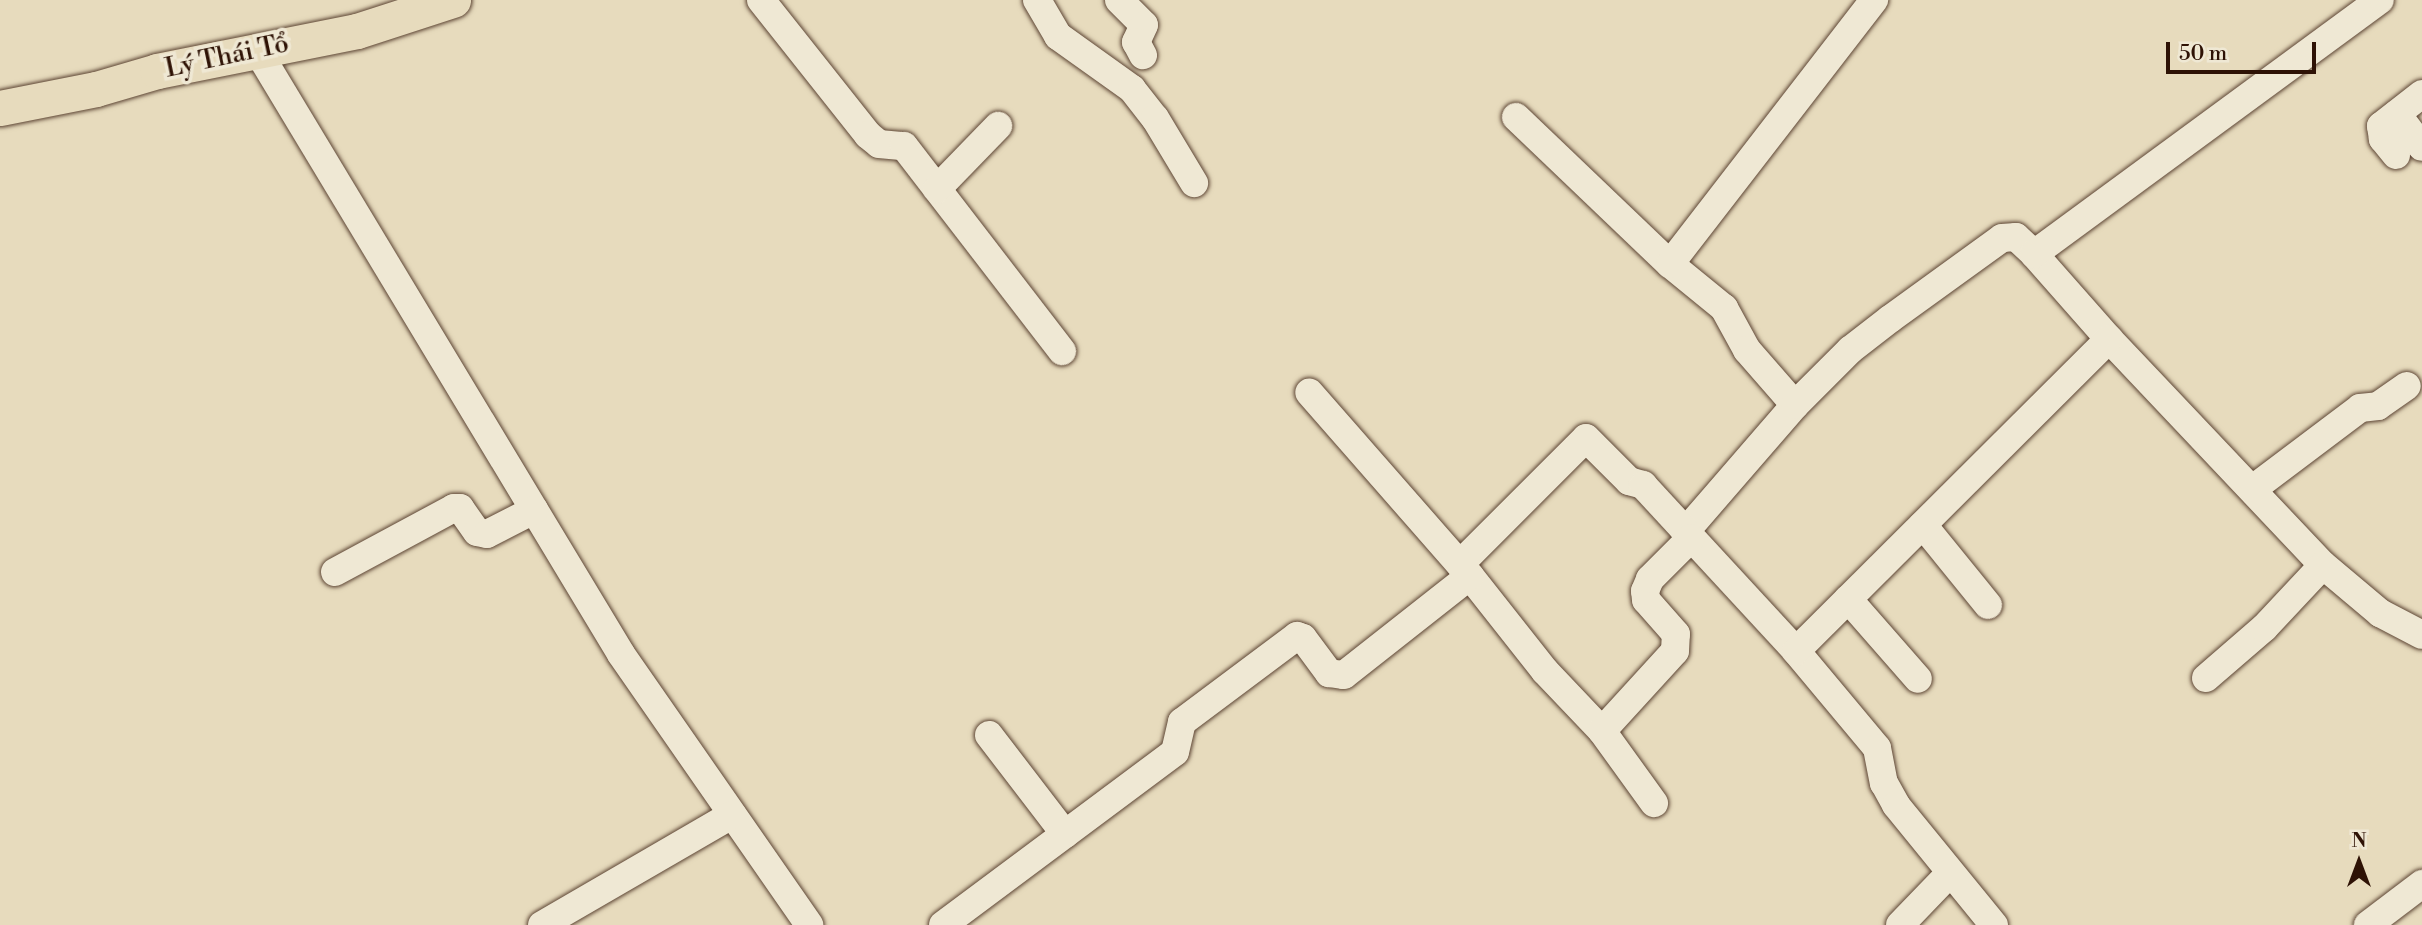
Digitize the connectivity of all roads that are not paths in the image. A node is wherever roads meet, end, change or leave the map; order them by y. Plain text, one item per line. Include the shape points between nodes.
1 (761, 0) edge
2 (1037, 0) edge
3 (1119, 0) edge
4 (1874, 0) edge
5 (2380, 0) edge
6 (432, 4) edge
7 (257, 50) junction
8 (1143, 55) dead end
9 (2422, 94) edge
10 (0, 108) edge
11 (1516, 117) dead end
12 (998, 126) dead end
13 (2409, 151) edge
14 (1194, 183) dead end
15 (937, 189) junction
16 (2034, 254) junction
17 (1670, 264) junction
18 (2109, 339) junction
19 (1062, 351) dead end
20 (2407, 386) dead end
21 (1309, 392) dead end
22 (1795, 405) junction
23 (2254, 488) junction
24 (534, 510) junction
25 (1923, 525) junction
26 (1688, 535) junction
27 (2323, 565) junction
28 (1465, 570) junction
29 (335, 572) dead end
30 (1848, 599) junction
31 (1988, 605) dead end
32 (2422, 635) edge
33 (1796, 651) junction
34 (2206, 678) dead end
35 (1918, 679) dead end
36 (1602, 731) junction
37 (989, 735) dead end
38 (1654, 803) dead end
39 (732, 815) junction
40 (1065, 834) junction
41 (1950, 873) junction
42 (2422, 884) edge
43 (542, 925) edge
44 (809, 925) edge
45 (943, 925) edge
46 (1900, 925) edge
47 (1994, 925) edge
48 (2368, 925) edge

1 - 15 street via 868,135 879,144 904,146
2 - 14 street via 1058,37 1132,89
3 - 8 street via 1144,24 1136,42
4 - 17 street
5 - 16 street
6 - 7 main road, Lý Thái Tổ via 357,31
7 - 10 main road, Lý Thái Tổ
7 - 24 street
9 - 13 street via 2397,114
11 - 17 street
12 - 15 street
15 - 19 street
16 - 18 street
16 - 22 street via 2016,237 2002,238 1850,350
17 - 22 street via 1724,308 1747,350
18 - 23 street
18 - 25 street
20 - 23 street via 2378,407 2360,408
21 - 28 street
22 - 26 street
23 - 27 street
24 - 29 street via 487,534 477,532 460,508 454,508
24 - 39 street via 621,654
25 - 30 street
25 - 31 street
26 - 28 street via 1642,484 1629,481 1586,438
26 - 33 street
26 - 36 street via 1645,591 1646,600 1676,634 1675,651
27 - 32 street via 2381,613
27 - 34 street via 2264,628
28 - 36 street via 1545,671
28 - 40 street via 1344,675 1329,673 1297,636 1182,722 1175,752
30 - 33 street
30 - 35 street
33 - 41 street via 1877,748 1884,783 1896,805
36 - 38 street
37 - 40 street
39 - 43 street
39 - 44 street
40 - 45 street
41 - 46 street
41 - 47 street
42 - 48 street

